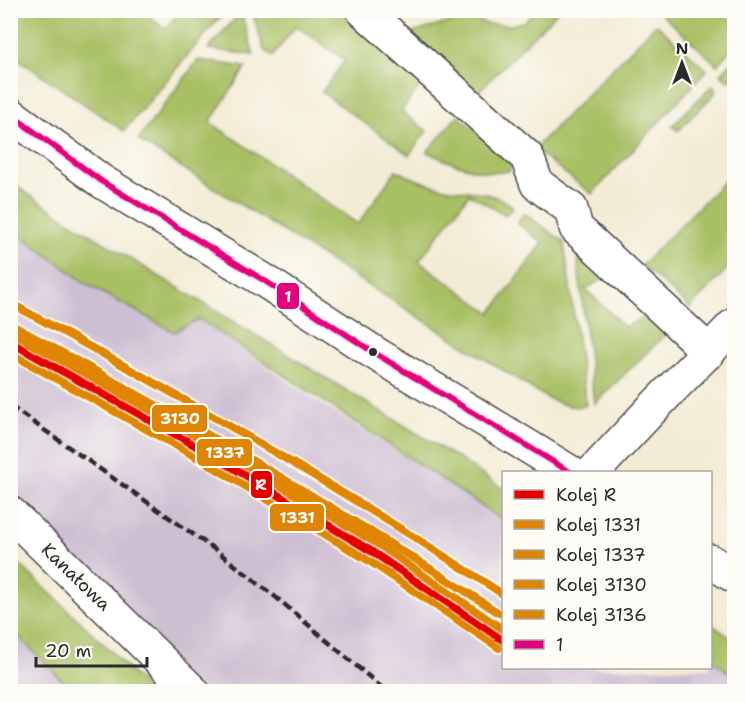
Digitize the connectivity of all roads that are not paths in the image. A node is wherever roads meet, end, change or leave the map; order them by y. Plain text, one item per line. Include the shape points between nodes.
1 (363, 10) edge
2 (10, 114) edge
3 (735, 325) edge
4 (709, 352) junction
5 (568, 471) edge
6 (594, 471) edge
7 (10, 513) edge
8 (712, 562) edge
9 (735, 576) edge
10 (193, 692) edge

1 - 4 street via 527,157 537,184 571,209 576,228
2 - 5 street via 101,181
3 - 4 street
4 - 6 street
7 - 10 street, Kanałowa
8 - 9 street

